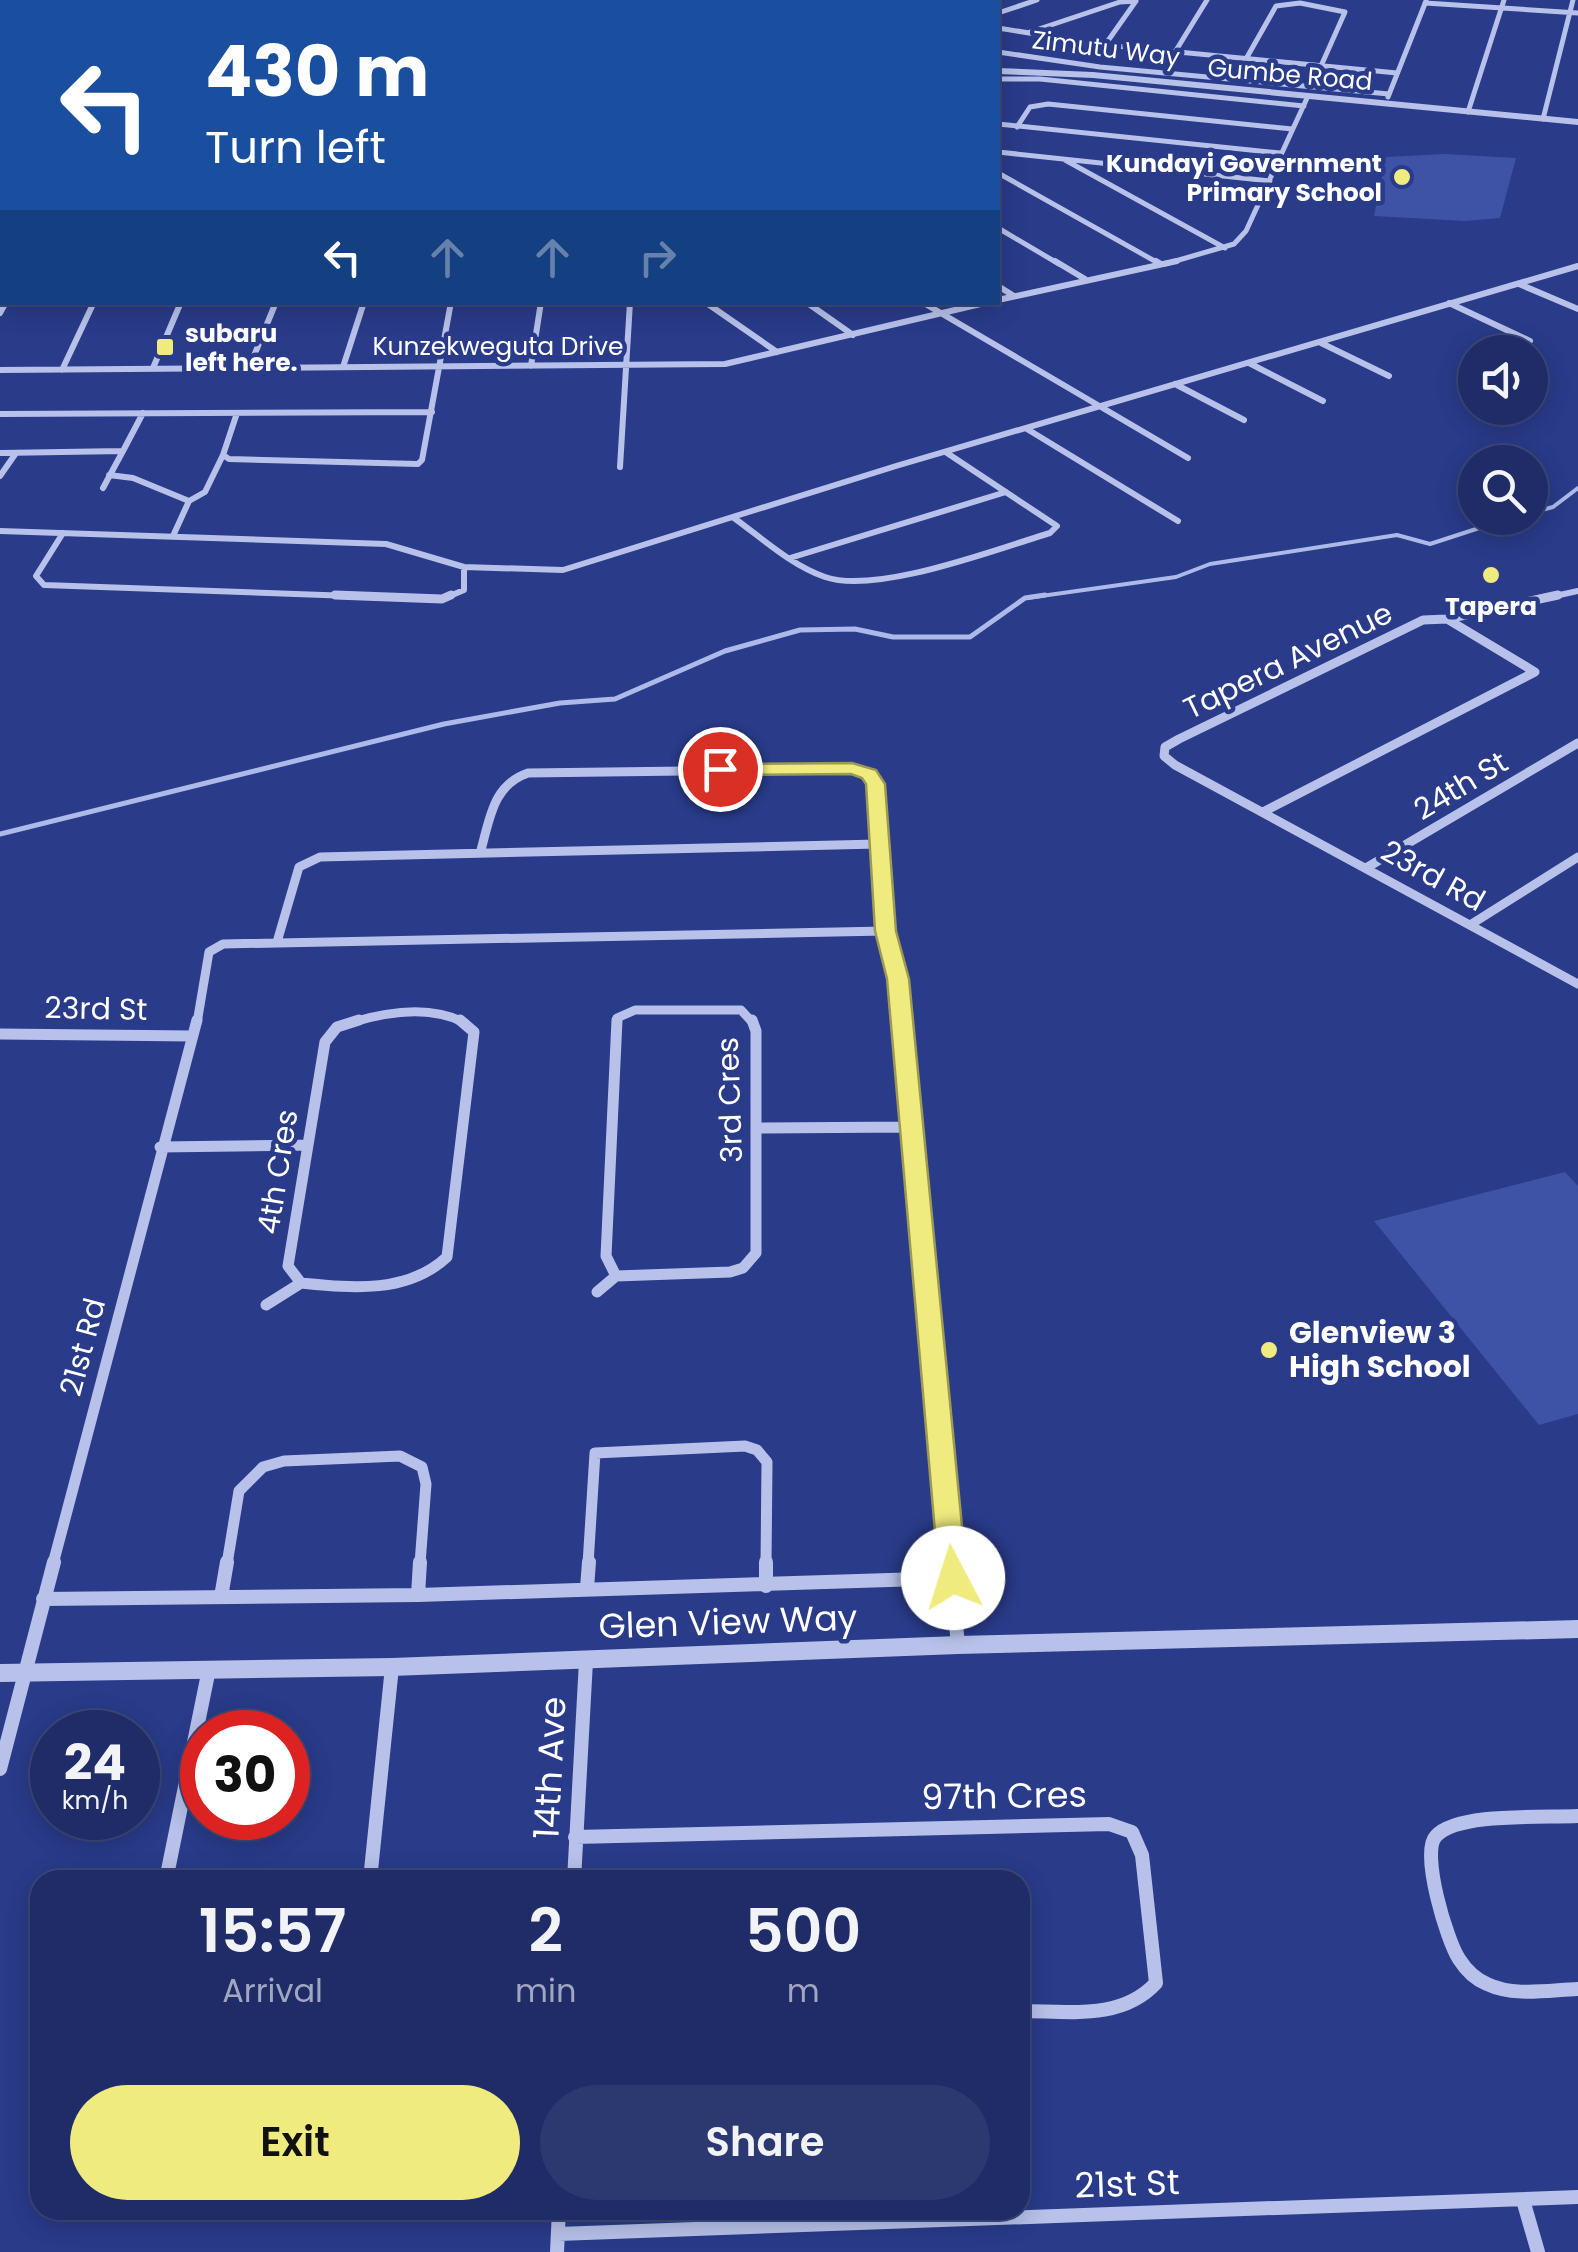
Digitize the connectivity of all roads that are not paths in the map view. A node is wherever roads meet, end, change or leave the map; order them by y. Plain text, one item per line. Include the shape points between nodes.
1 (1038, 0) edge
2 (1136, 0) edge
3 (1207, 0) edge
4 (1504, 0) edge
5 (1573, 0) edge
6 (1426, 2) edge
7 (1501, 8) junction
8 (1000, 12) edge
9 (1574, 13) edge
10 (1000, 28) edge
11 (1024, 34) junction
12 (1106, 45) junction
13 (1148, 50) junction
14 (1000, 52) edge
15 (1175, 52) junction
16 (1246, 59) junction
17 (1321, 66) junction
18 (1132, 70) junction
19 (1000, 71) edge
20 (1398, 74) junction
21 (1000, 79) edge
22 (1388, 99) junction
23 (1306, 101) junction
24 (1468, 112) junction
25 (1543, 119) junction
26 (1578, 122) edge
27 (1000, 125) edge
28 (1017, 127) junction
29 (1292, 129) junction
30 (1000, 152) edge
31 (1280, 153) junction
32 (1064, 159) junction
33 (1000, 175) edge
34 (1270, 181) junction
35 (1000, 229) edge
36 (1226, 248) junction
37 (1161, 264) junction
38 (1578, 266) edge
39 (1086, 279) junction
40 (1518, 283) junction
41 (1000, 287) edge
42 (1014, 296) junction
43 (1000, 300) edge
44 (1449, 303) junction
45 (93, 305) edge
46 (181, 305) edge
47 (275, 305) edge
48 (363, 305) edge
49 (450, 305) edge
50 (541, 305) edge
51 (630, 305) edge
52 (709, 305) edge
53 (810, 305) edge
54 (927, 305) edge
55 (977, 305) edge
56 (1578, 309) edge
57 (942, 314) junction
58 (853, 335) junction
59 (1517, 335) edge
60 (1321, 343) junction
61 (777, 352) junction
62 (1249, 363) junction
63 (440, 366) junction
64 (531, 366) junction
65 (625, 366) junction
66 (153, 368) junction
67 (249, 368) junction
68 (344, 368) junction
69 (0, 370) edge
70 (62, 370) junction
71 (1389, 376) dead end
72 (1175, 384) junction
73 (1323, 402) dead end
74 (1102, 406) junction
75 (432, 412) junction
76 (0, 414) edge
77 (143, 414) junction
78 (237, 414) junction
79 (1244, 420) dead end
80 (1027, 429) junction
81 (122, 450) junction
82 (947, 453) junction
83 (0, 454) edge
84 (16, 454) junction
85 (223, 455) junction
86 (1188, 458) dead end
87 (620, 468) dead end
88 (0, 476) edge
89 (110, 476) junction
90 (103, 488) dead end
91 (1006, 492) junction
92 (189, 501) junction
93 (734, 518) junction
94 (1178, 522) dead end
95 (0, 531) edge
96 (63, 532) junction
97 (172, 536) junction
98 (789, 558) junction
99 (464, 567) junction
100 (1578, 592) edge
101 (1446, 619) junction
102 (1578, 743) edge
103 (1264, 812) junction
104 (878, 844) junction
105 (481, 850) junction
106 (1578, 857) edge
107 (1366, 868) junction
108 (1470, 925) junction
109 (885, 931) junction
110 (276, 942) junction
111 (1578, 984) edge
112 (0, 1034) edge
113 (192, 1036) junction
114 (909, 1127) junction
115 (759, 1128) junction
116 (307, 1144) junction
117 (160, 1147) junction
118 (616, 1276) junction
119 (301, 1282) junction
120 (597, 1292) dead end
121 (266, 1305) dead end
122 (953, 1578) junction
123 (766, 1586) junction
124 (587, 1588) junction
125 (418, 1594) junction
126 (221, 1597) junction
127 (43, 1599) junction
128 (1578, 1630) edge
129 (958, 1645) junction
130 (586, 1660) junction
131 (392, 1668) junction
132 (209, 1669) junction
133 (26, 1671) junction
134 (0, 1673) edge
135 (0, 1768) edge
136 (1578, 1816) edge
137 (575, 1837) junction
138 (168, 1870) edge
139 (371, 1870) edge
140 (574, 1870) edge
141 (1578, 1989) edge
142 (1030, 2011) edge
143 (1578, 2197) edge
144 (1523, 2200) junction
145 (1030, 2217) edge
146 (559, 2220) edge
147 (955, 2220) edge
148 (558, 2234) junction
149 (557, 2252) edge
150 (1538, 2252) edge

1 - 8 street
2 - 11 street
2 - 12 street
3 - 15 street
4 - 7 street
5 - 9 street
6 - 7 street
6 - 20 street
7 - 9 street
7 - 24 street
9 - 25 street
10 - 11 street
11 - 12 street
12 - 13 street
13 - 15 street
13 - 18 street
14 - 18 street, Zimutu Way
15 - 16 street
16 - 17 street
16 - 17 street via 1276,6 1310,4 1345,12
17 - 20 street
18 - 22 street, Zimutu Way
19 - 23 street, Gumbe Road
20 - 22 street
21 - 23 street
22 - 23 street, Gumbe Road
22 - 24 street, Gumbe Road
23 - 29 street
24 - 25 street, Gumbe Road
25 - 26 street, Gumbe Road
27 - 28 street
28 - 29 street via 1030,107 1048,104
28 - 31 street
29 - 31 street
30 - 32 street
31 - 34 street
32 - 34 street
32 - 36 street
33 - 37 street
34 - 36 street via 1246,231
35 - 39 street
36 - 37 street
37 - 39 street
38 - 40 street
39 - 42 street
40 - 44 street
40 - 56 street
41 - 42 street
42 - 43 street
44 - 59 street
44 - 60 street
45 - 70 street
46 - 66 street
47 - 67 street
48 - 68 street
49 - 63 street
50 - 64 street
51 - 65 street
52 - 61 street
53 - 58 street
54 - 57 street
55 - 57 street, Kunzekweguta Drive
57 - 58 street, Kunzekweguta Drive
57 - 74 street
58 - 61 street, Kunzekweguta Drive
60 - 62 street
60 - 71 street
61 - 65 street, Kunzekweguta Drive via 725,364
62 - 72 street
62 - 73 street
63 - 64 street, Kunzekweguta Drive
63 - 68 street, Kunzekweguta Drive
63 - 75 street
64 - 65 street, Kunzekweguta Drive
65 - 87 street
66 - 67 street, Kunzekweguta Drive
66 - 70 street, Kunzekweguta Drive
67 - 68 street, Kunzekweguta Drive
69 - 70 street, Kunzekweguta Drive
72 - 74 street
72 - 79 street
74 - 80 street
74 - 86 street
75 - 78 street
75 - 85 street via 418,464 241,462
76 - 77 street
77 - 78 street
77 - 81 street
78 - 85 street
80 - 82 street
80 - 94 street
81 - 84 street
81 - 89 street
82 - 91 street
82 - 93 street
83 - 84 street
84 - 88 street
85 - 92 street via 205,492
89 - 90 street
89 - 92 street via 133,478
91 - 98 street
91 - 98 street via 1057,526 858,580 823,576
92 - 97 street
93 - 98 street
93 - 99 street via 563,570
95 - 96 street
96 - 97 street
96 - 99 street via 36,576 44,586 442,598 464,590
97 - 99 street via 386,544
100 - 101 street
101 - 103 street via 1535,672
101 - 103 street, Tapera Avenue via 1422,620 1166,747 1164,756 1175,765
102 - 107 street, 24th St
103 - 107 street, 23rd Rd
104 - 105 street
104 - 105 street via 873,777 852,769 528,773 501,787
104 - 109 street
105 - 110 street via 306,860
106 - 108 street
107 - 108 street, 23rd Rd
108 - 111 street, 23rd Rd
109 - 110 street
109 - 114 street via 898,979
110 - 113 street, 21st Rd via 224,944 209,952 203,1009
112 - 113 street, 23rd St
113 - 117 street, 21st Rd
114 - 115 street
114 - 122 street
115 - 118 street, 3rd Cres via 756,1253 750,1263 730,1272
115 - 118 street, 3rd Cres via 756,1031 747,1014 730,1008 634,1010 616,1018 606,1256
116 - 117 street
116 - 119 street, 4th Cres via 288,1266
116 - 119 street, 4th Cres via 325,1042 338,1027 358,1018 413,1015 449,1015 471,1026 475,1039 447,1257 437,1270 406,1283
117 - 127 street, 21st Rd
118 - 120 street
119 - 121 street
122 - 123 street
122 - 129 street
123 - 124 street
123 - 124 street via 767,1462 745,1446 595,1452
124 - 125 street
125 - 126 street
125 - 126 street via 426,1484 422,1466 400,1456 263,1467 240,1491
126 - 127 street
127 - 133 street, 21st Rd
128 - 129 street, Glen View Way
129 - 130 street, Glen View Way
130 - 131 street, Glen View Way
130 - 137 street, 14th Ave
131 - 132 street, Glen View Way
131 - 139 street
132 - 133 street, Glen View Way
132 - 138 street
133 - 134 street, Glen View Way
133 - 135 street, 21st Rd
136 - 141 street via 1447,1827 1429,1847 1429,1864 1456,1956 1470,1974 1518,1992
137 - 140 street, 14th Ave
137 - 142 street, 97th Cres via 1109,1824 1132,1832 1142,1855 1156,1983 1146,1999 1128,2008
143 - 144 street, 21st St
144 - 145 street, 21st St
144 - 150 street
146 - 148 street
147 - 148 street, 21st St
148 - 149 street

